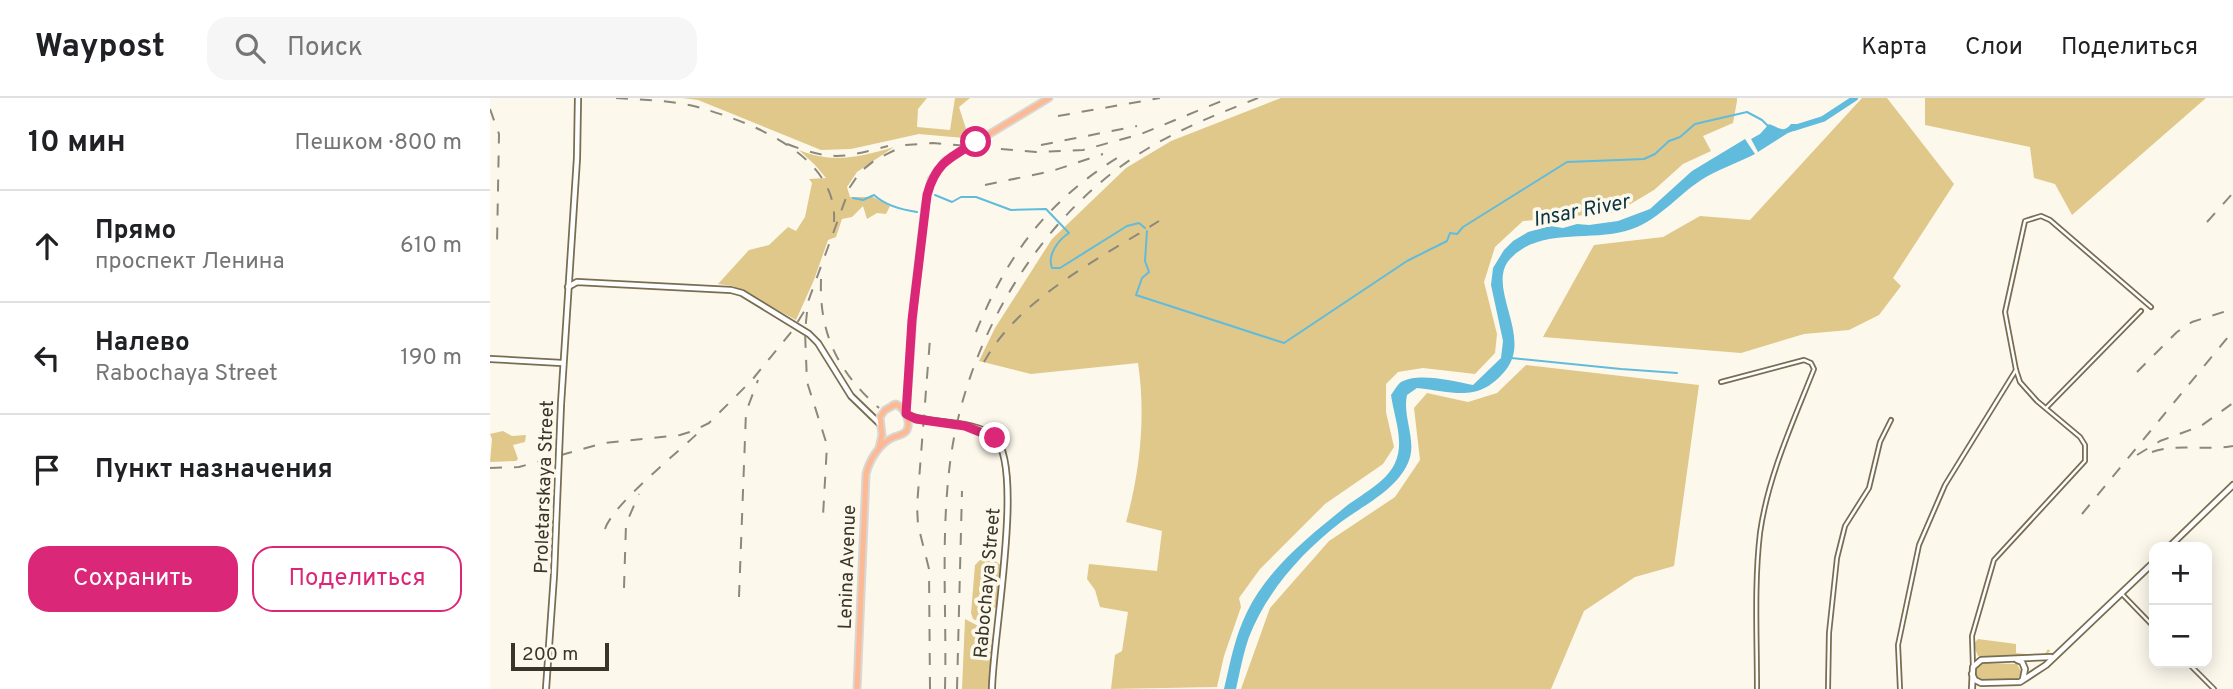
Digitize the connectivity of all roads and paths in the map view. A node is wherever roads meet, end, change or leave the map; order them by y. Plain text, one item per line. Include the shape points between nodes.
1 (578, 98) edge
2 (1049, 98) edge
3 (568, 286) junction
4 (2151, 307) dead end
5 (2141, 311) dead end
6 (490, 359) edge
7 (562, 363) junction
8 (2015, 370) junction
9 (1721, 383) dead end
10 (906, 396) junction
11 (893, 405) junction
12 (2046, 408) junction
13 (885, 410) junction
14 (869, 411) junction
15 (906, 414) junction
16 (916, 419) junction
17 (1891, 420) dead end
18 (881, 426) junction
19 (908, 427) junction
20 (894, 437) junction
21 (878, 450) junction
22 (2233, 485) edge
23 (2174, 542) edge
24 (2149, 567) edge
25 (2122, 594) junction
26 (2149, 623) edge
27 (1971, 651) junction
28 (2052, 657) junction
29 (1981, 660) junction
30 (2014, 660) junction
31 (2193, 668) edge
32 (1973, 671) junction
33 (2020, 682) junction
34 (1986, 684) junction
35 (546, 689) edge
36 (857, 689) edge
37 (992, 689) edge
38 (1757, 689) edge
39 (1828, 689) edge
40 (1899, 689) edge
41 (1972, 689) edge
42 (1979, 689) edge
43 (2214, 689) edge

1 - 3 street, Proletarskaya Street
2 - 10 main road via 939,167 931,180
3 - 7 street, Proletarskaya Street
3 - 14 street via 578,282 634,283 742,293 809,334 850,396
4 - 8 street via 2050,220 2041,216 2025,221 2005,312
5 - 12 street
6 - 7 street
7 - 35 street, Proletarskaya Street, bridge
8 - 12 street via 2020,382
8 - 40 street via 1945,485 1919,545 1898,645
9 - 38 street via 1804,360 1814,369 1782,449 1760,530
10 - 11 main road
10 - 15 main road
11 - 13 main road
11 - 15 main road
12 - 27 street via 2080,438 2085,461 1994,560
13 - 14 street
13 - 18 main road
14 - 18 street
15 - 16 street, Rabochaya Street
15 - 19 main road
16 - 19 street
16 - 37 street, Rabochaya Street via 985,433 995,438 1003,453 1007,514
17 - 39 street via 1880,442 1869,488 1845,526 1837,558
18 - 20 main road
18 - 21 main road
19 - 20 main road
20 - 21 main road
21 - 36 main road, Lenina Avenue via 865,481
22 - 23 street
24 - 25 street
25 - 26 street
25 - 28 street
27 - 29 street
27 - 32 street
28 - 30 street
28 - 33 street
29 - 30 street
29 - 32 street
30 - 33 street via 2022,662 2025,669
31 - 43 street
32 - 34 street via 1978,682
32 - 41 street
33 - 34 street
34 - 42 street

